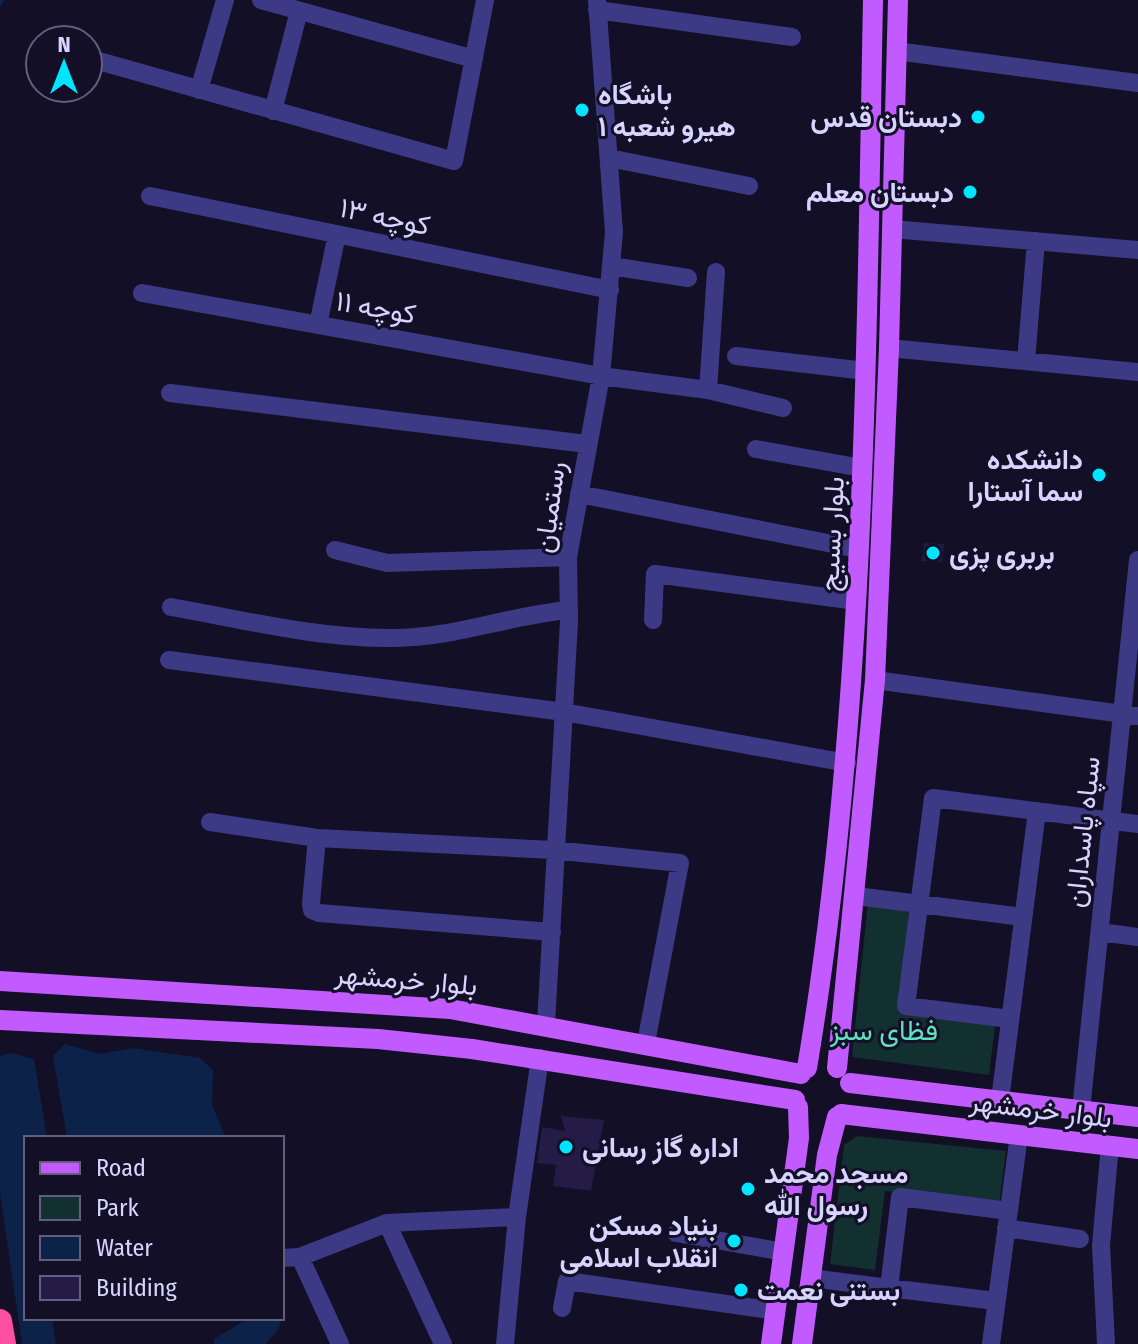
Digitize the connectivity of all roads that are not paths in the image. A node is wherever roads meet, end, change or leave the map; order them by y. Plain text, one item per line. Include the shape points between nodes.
1 (225, 0) edge
2 (261, 0) edge
3 (485, 0) edge
4 (873, 0) edge
5 (898, 0) edge
6 (597, 5) edge
7 (299, 11) junction
8 (792, 37) dead end
9 (896, 51) junction
10 (474, 59) junction
11 (104, 63) edge
12 (1138, 83) edge
13 (199, 90) junction
14 (273, 111) junction
15 (609, 158) junction
16 (749, 186) dead end
17 (150, 196) dead end
18 (869, 227) junction
19 (892, 229) junction
20 (337, 234) junction
21 (1036, 241) junction
22 (1138, 250) edge
23 (611, 266) junction
24 (716, 272) dead end
25 (688, 278) dead end
26 (610, 290) junction
27 (142, 293) dead end
28 (318, 325) junction
29 (889, 348) junction
30 (736, 356) dead end
31 (1026, 361) junction
32 (866, 371) junction
33 (1138, 372) edge
34 (601, 376) junction
35 (708, 390) junction
36 (170, 393) dead end
37 (783, 408) dead end
38 (587, 444) junction
39 (756, 449) dead end
40 (862, 468) junction
41 (579, 494) junction
42 (858, 549) junction
43 (335, 550) dead end
44 (568, 557) junction
45 (1138, 560) edge
46 (856, 601) junction
47 (171, 607) dead end
48 (569, 610) junction
49 (653, 620) dead end
50 (1135, 626) edge
51 (169, 660) dead end
52 (853, 675) junction
53 (875, 680) junction
54 (564, 712) junction
55 (1130, 715) edge
56 (847, 763) junction
57 (1037, 811) junction
58 (1111, 820) junction
59 (210, 822) dead end
60 (1138, 824) edge
61 (317, 838) junction
62 (553, 850) junction
63 (856, 896) junction
64 (919, 903) junction
65 (1023, 917) junction
66 (552, 932) junction
67 (1100, 932) junction
68 (1138, 937) edge
69 (0, 981) edge
70 (1010, 1019) junction
71 (0, 1020) edge
72 (546, 1024) junction
73 (646, 1043) junction
74 (540, 1058) junction
75 (804, 1071) junction
76 (844, 1075) junction
77 (1000, 1100) junction
78 (797, 1104) junction
79 (1081, 1110) junction
80 (839, 1115) junction
81 (1138, 1117) edge
82 (1019, 1135) junction
83 (1110, 1145) junction
84 (1138, 1149) edge
85 (517, 1217) junction
86 (1008, 1220) junction
87 (387, 1223) junction
88 (676, 1233) dead end
89 (1080, 1239) dead end
90 (784, 1252) junction
91 (291, 1258) edge
92 (811, 1278) junction
93 (889, 1288) junction
94 (996, 1301) junction
95 (562, 1308) dead end
96 (776, 1311) junction
97 (0, 1321) edge
98 (4, 1344) edge
99 (340, 1344) edge
100 (443, 1344) edge
101 (505, 1344) edge
102 (771, 1344) edge
103 (802, 1344) edge
104 (991, 1344) edge
105 (1106, 1344) edge

1 - 13 street
2 - 7 street
3 - 10 street
4 - 18 main road, بلوار بسیج
5 - 9 main road, بلوار بسیج
6 - 8 street
6 - 15 street, رستمیان
7 - 10 street
7 - 14 street
9 - 12 street
9 - 19 main road, بلوار بسیج
10 - 14 street via 454,161
11 - 13 street
13 - 14 street
15 - 16 street
15 - 23 street, رستمیان
17 - 20 street, کوچه ۱۳
18 - 19 main road
18 - 32 main road, بلوار بسیج
19 - 21 street
19 - 29 main road, بلوار بسیج
20 - 26 street, کوچه ۱۳
20 - 28 street
21 - 22 street
21 - 31 street
23 - 25 street
23 - 26 street, رستمیان
24 - 35 street
26 - 34 street, رستمیان
27 - 28 street, کوچه ۱۱
28 - 34 street, کوچه ۱۱
29 - 31 street
29 - 53 main road, بلوار بسیج
30 - 32 street
31 - 33 street
32 - 40 main road, بلوار بسیج
34 - 35 street, کوچه ۱۱
34 - 38 street, رستمیان
35 - 37 street, کوچه ۱۱
36 - 38 street
38 - 41 street, رستمیان
39 - 40 street
40 - 42 main road, بلوار بسیج
41 - 42 street
41 - 44 street, رستمیان
42 - 46 main road, بلوار بسیج
43 - 44 street via 387,563
44 - 48 street, رستمیان
45 - 50 street, سپاه پاسداران
46 - 49 street via 655,574
46 - 52 main road, بلوار بسیج
47 - 48 street via 394,638
48 - 54 street, رستمیان
50 - 55 street, سپاه پاسداران
51 - 54 street
52 - 53 main road
52 - 56 main road, بلوار بسیج
53 - 55 street
53 - 63 main road, بلوار بسیج
54 - 56 street
54 - 62 street, رستمیان
55 - 58 street, سپاه پاسداران
56 - 75 main road, بلوار بسیج
57 - 58 street
57 - 64 street via 933,798
57 - 65 street
58 - 60 street
58 - 67 street, سپاه پاسداران
59 - 61 street
61 - 62 street
61 - 66 street via 311,903 319,913
62 - 66 street, رستمیان
62 - 73 street via 680,863
63 - 64 street
63 - 76 main road, بلوار بسیج
64 - 65 street
64 - 70 street via 906,1006
65 - 70 street
66 - 72 street, رستمیان
67 - 68 street
67 - 79 street, سپاه پاسداران
69 - 72 main road, بلوار خرمشهر via 434,1007
70 - 77 street
71 - 74 main road via 378,1039
72 - 73 main road, بلوار خرمشهر
72 - 74 main road
73 - 75 main road, بلوار خرمشهر
74 - 78 main road
74 - 85 street
75 - 76 main road via 822,1064
75 - 78 main road via 794,1091
76 - 77 main road, بلوار خرمشهر
76 - 80 main road via 851,1100
77 - 79 main road, بلوار خرمشهر
78 - 80 main road via 820,1121
78 - 90 main road via 799,1138
79 - 81 main road, بلوار خرمشهر
80 - 82 main road, بلوار خرمشهر
80 - 92 main road via 827,1155
82 - 83 main road, بلوار خرمشهر
82 - 86 street
83 - 84 main road, بلوار خرمشهر
83 - 105 street via 1101,1245
85 - 87 street
85 - 101 street
86 - 89 street
86 - 93 street via 900,1197
86 - 94 street
87 - 91 street
87 - 100 street
88 - 90 street
90 - 96 main road
91 - 99 street
92 - 93 street
92 - 103 main road
93 - 94 street
94 - 104 street
95 - 96 street via 567,1281
96 - 102 main road
97 - 98 highway

